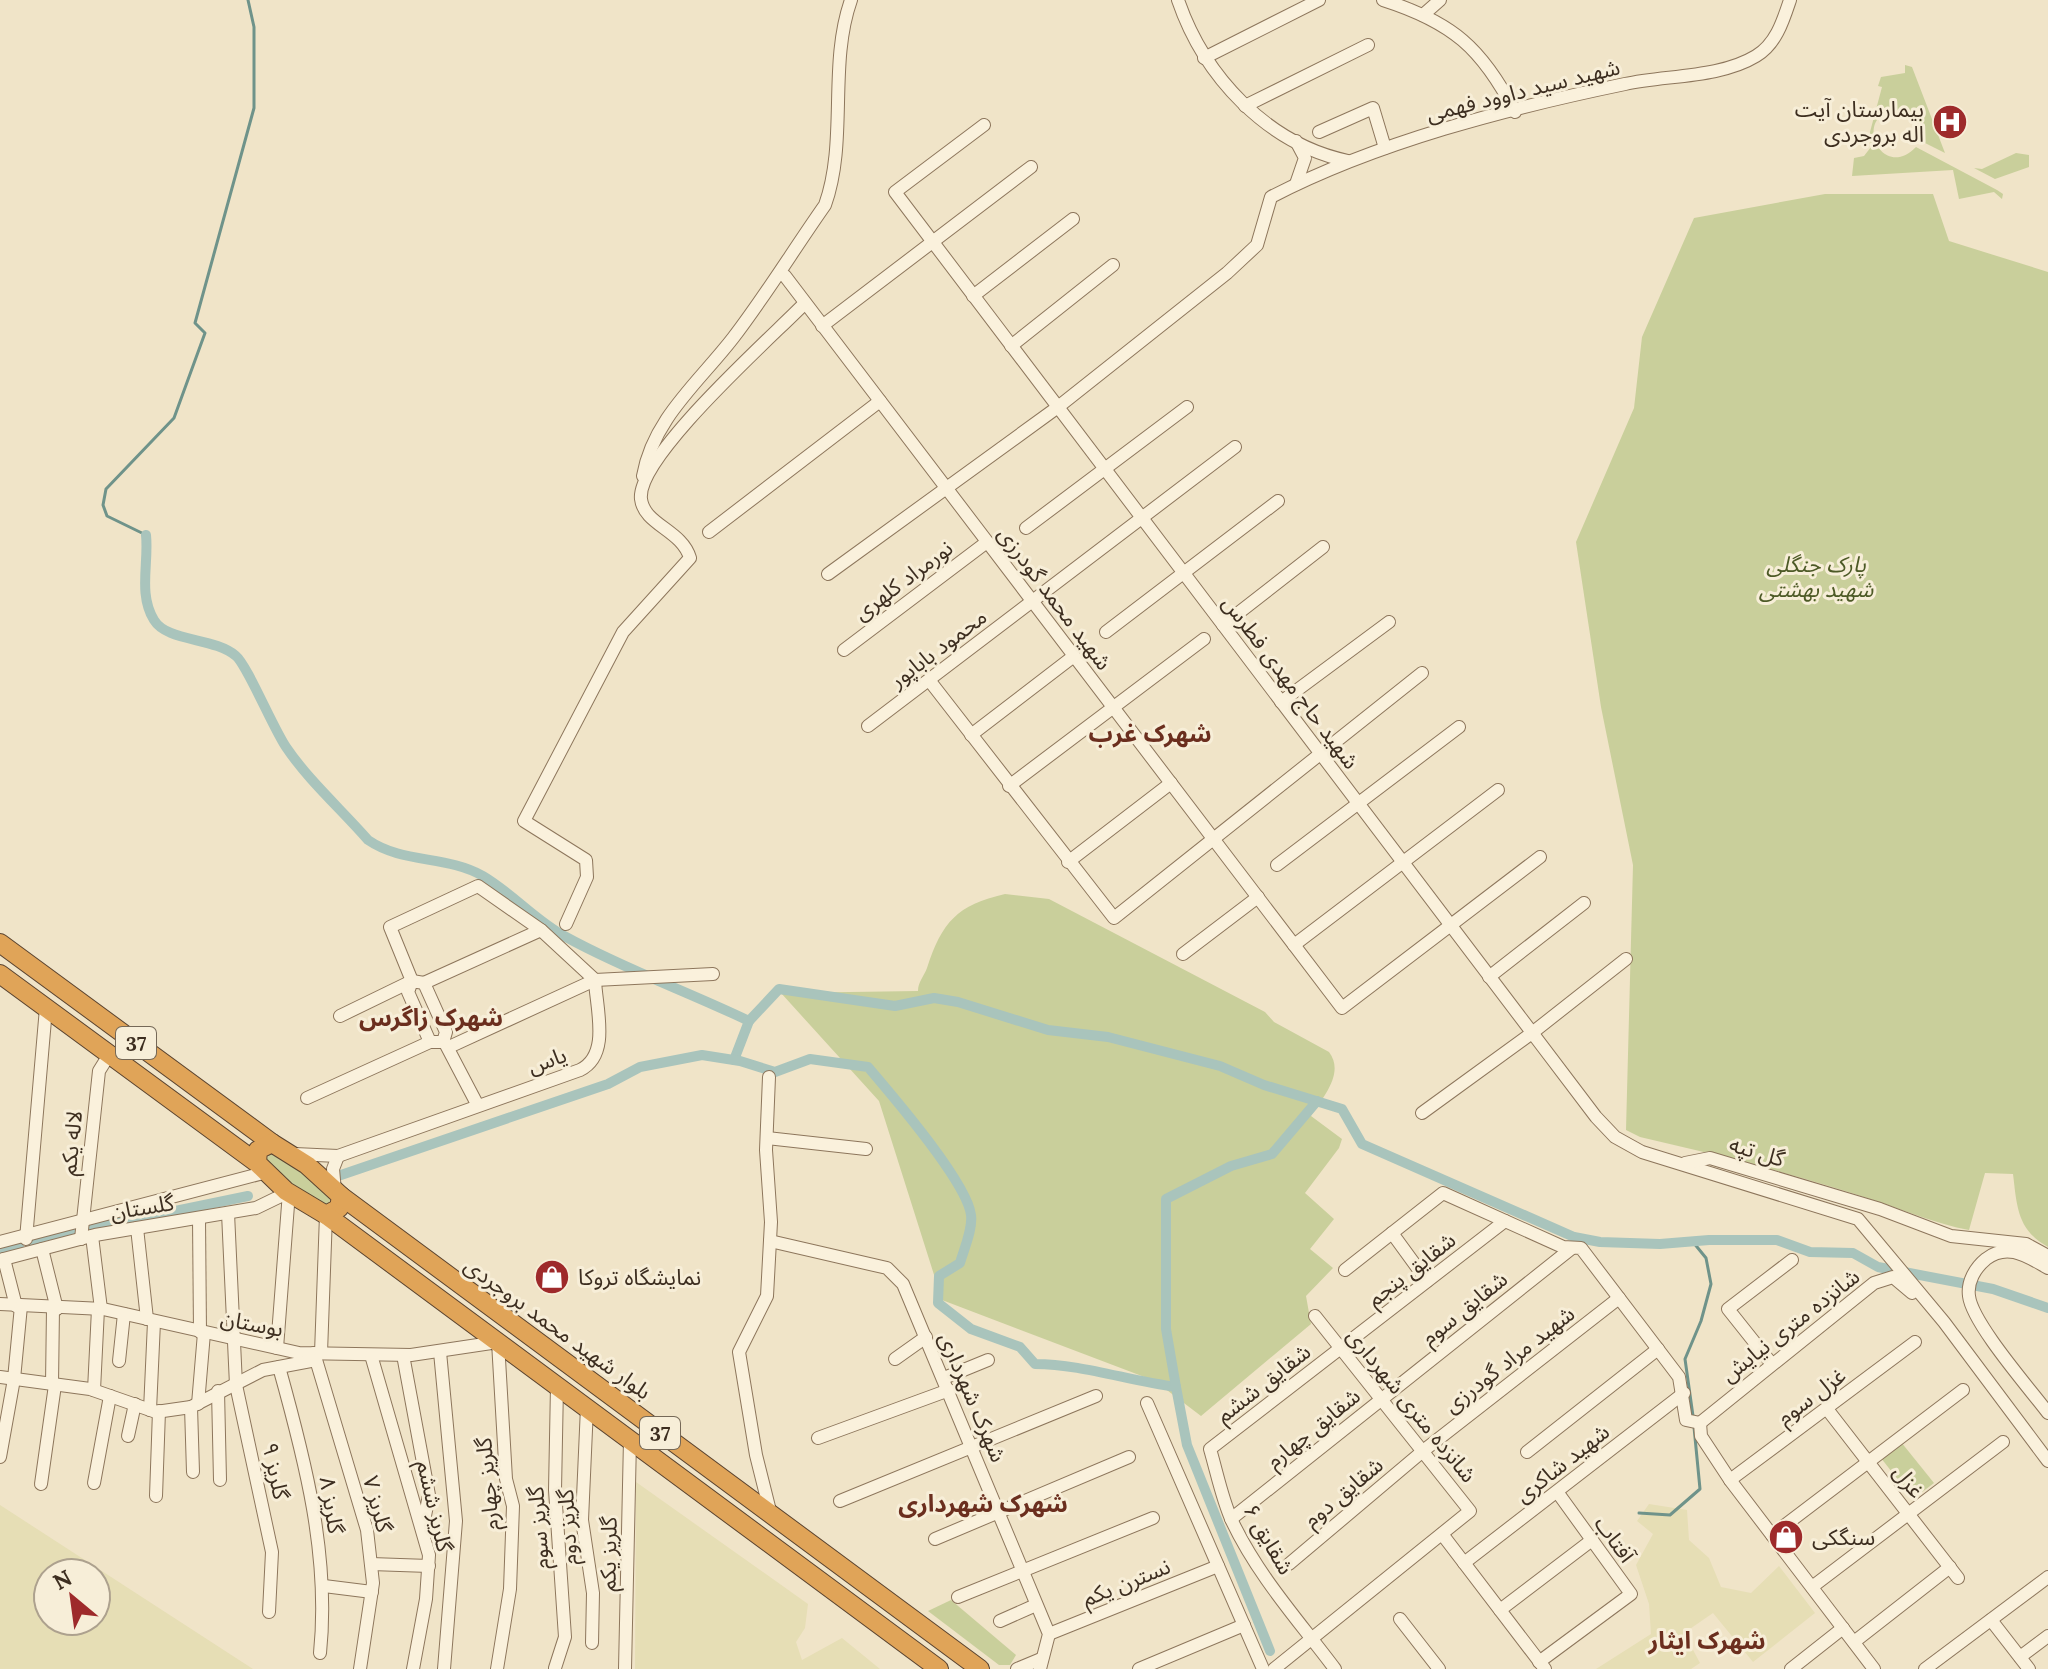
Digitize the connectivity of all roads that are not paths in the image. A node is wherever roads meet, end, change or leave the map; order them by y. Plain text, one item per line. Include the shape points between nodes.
1 (851, 0) edge
2 (1178, 0) edge
3 (1319, 0) edge
4 (1383, 0) edge
5 (1440, 0) edge
6 (1790, 0) edge
7 (1423, 15) junction
8 (1368, 45) dead end
9 (1204, 58) junction
10 (1245, 106) junction
11 (1515, 112) junction
12 (984, 125) dead end
13 (1319, 132) dead end
14 (1296, 141) junction
15 (1385, 148) junction
16 (1350, 161) junction
17 (1031, 167) dead end
18 (1296, 184) junction
19 (1073, 219) dead end
20 (932, 242) junction
21 (1113, 265) dead end
22 (785, 276) dead end
23 (973, 296) junction
24 (805, 303) junction
25 (822, 326) junction
26 (1011, 346) junction
27 (880, 401) junction
28 (1058, 407) junction
29 (1187, 407) dead end
30 (1235, 447) dead end
31 (1104, 468) junction
32 (642, 480) junction
33 (946, 488) junction
34 (1278, 501) dead end
35 (1143, 519) junction
36 (1026, 528) dead end
37 (709, 532) dead end
38 (987, 542) junction
39 (1323, 547) dead end
40 (828, 574) dead end
41 (1185, 575) junction
42 (1033, 601) junction
43 (1389, 622) dead end
44 (1223, 625) junction
45 (1106, 632) dead end
46 (1204, 639) dead end
47 (844, 650) dead end
48 (1074, 656) junction
49 (1422, 673) dead end
50 (929, 680) junction
51 (1281, 702) junction
52 (1113, 707) junction
53 (868, 726) dead end
54 (1459, 727) dead end
55 (971, 735) junction
56 (1320, 754) junction
57 (1171, 783) junction
58 (1009, 786) junction
59 (1498, 790) dead end
60 (1359, 805) junction
61 (1214, 839) junction
62 (1540, 857) dead end
63 (1068, 862) junction
64 (1403, 862) junction
65 (1277, 865) dead end
66 (1258, 897) junction
67 (1584, 903) dead end
68 (566, 924) dead end
69 (1451, 926) junction
70 (541, 930) junction
71 (0, 943) edge
72 (1294, 945) junction
73 (1183, 954) dead end
74 (1626, 959) dead end
75 (713, 974) dead end
76 (1489, 977) junction
77 (595, 980) junction
78 (1, 981) edge
79 (418, 982) junction
80 (46, 1008) junction
81 (340, 1016) dead end
82 (1532, 1033) junction
83 (441, 1043) junction
84 (109, 1055) junction
85 (769, 1077) dead end
86 (307, 1098) dead end
87 (477, 1104) junction
88 (1422, 1113) dead end
89 (767, 1138) junction
90 (272, 1143) junction
91 (866, 1149) dead end
92 (289, 1154) junction
93 (338, 1156) junction
94 (1681, 1164) junction
95 (262, 1167) junction
96 (289, 1192) junction
97 (338, 1193) junction
98 (228, 1213) junction
99 (326, 1215) junction
100 (83, 1218) junction
101 (199, 1218) junction
102 (1505, 1221) junction
103 (137, 1228) junction
104 (1392, 1233) junction
105 (27, 1234) junction
106 (87, 1237) junction
107 (770, 1241) junction
108 (0, 1242) edge
109 (1572, 1248) junction
110 (42, 1249) junction
111 (24, 1254) junction
112 (2048, 1256) edge
113 (2, 1259) edge
114 (1792, 1260) dead end
115 (2048, 1268) edge
116 (1345, 1270) dead end
117 (1427, 1281) junction
118 (1619, 1298) junction
119 (0, 1304) edge
120 (18, 1306) junction
121 (55, 1308) junction
122 (100, 1309) junction
123 (124, 1314) junction
124 (1315, 1316) dead end
125 (151, 1320) junction
126 (202, 1333) junction
127 (926, 1337) junction
128 (233, 1338) junction
129 (498, 1342) junction
130 (1915, 1342) dead end
131 (277, 1348) junction
132 (1340, 1348) junction
133 (1658, 1349) junction
134 (440, 1352) junction
135 (371, 1355) junction
136 (403, 1355) junction
137 (317, 1356) junction
138 (895, 1359) dead end
139 (988, 1360) dead end
140 (1972, 1360) junction
141 (119, 1361) dead end
142 (1771, 1363) junction
143 (279, 1367) junction
144 (0, 1377) edge
145 (14, 1379) junction
146 (947, 1384) junction
147 (54, 1385) junction
148 (236, 1385) junction
149 (557, 1386) junction
150 (94, 1390) junction
151 (1963, 1390) dead end
152 (218, 1391) junction
153 (1684, 1393) junction
154 (110, 1396) junction
155 (1096, 1396) dead end
156 (1381, 1399) junction
157 (1147, 1403) dead end
158 (135, 1404) junction
159 (195, 1406) junction
160 (587, 1407) junction
161 (1827, 1409) junction
162 (154, 1411) junction
163 (2048, 1413) edge
164 (1700, 1423) junction
165 (128, 1436) dead end
166 (818, 1438) dead end
167 (630, 1440) junction
168 (2003, 1442) dead end
169 (973, 1449) junction
170 (1210, 1449) joint
171 (1423, 1451) junction
172 (1527, 1452) dead end
173 (0, 1457) edge
174 (1129, 1457) dead end
175 (2048, 1461) edge
176 (1868, 1462) junction
177 (193, 1472) dead end
178 (220, 1480) dead end
179 (1730, 1480) junction
180 (94, 1483) dead end
181 (41, 1484) dead end
182 (1558, 1493) junction
183 (156, 1496) dead end
184 (840, 1501) dead end
185 (998, 1511) junction
186 (1907, 1512) junction
187 (771, 1515) junction
188 (1153, 1518) dead end
189 (1231, 1519) junction
190 (424, 1526) junction
191 (1442, 1534) junction
192 (1772, 1535) junction
193 (935, 1539) dead end
194 (1592, 1540) junction
195 (1464, 1563) junction
196 (371, 1564) junction
197 (1289, 1564) dead end
198 (429, 1566) junction
199 (1218, 1566) junction
200 (1950, 1567) junction
201 (1022, 1570) junction
202 (2048, 1577) edge
203 (1958, 1578) dead end
204 (324, 1586) junction
205 (1812, 1587) junction
206 (372, 1592) junction
207 (958, 1597) dead end
208 (1036, 1605) junction
209 (1500, 1610) junction
210 (269, 1612) dead end
211 (1400, 1619) dead end
212 (1991, 1620) junction
213 (1000, 1621) dead end
214 (1244, 1625) junction
215 (1843, 1628) junction
216 (1049, 1634) junction
217 (2048, 1636) edge
218 (1313, 1639) junction
219 (1854, 1642) junction
220 (592, 1643) dead end
221 (320, 1653) dead end
222 (2020, 1657) junction
223 (1040, 1664) edge
224 (1542, 1665) edge
225 (555, 1668) edge
226 (360, 1669) edge
227 (413, 1669) edge
228 (444, 1669) edge
229 (497, 1669) edge
230 (625, 1669) edge
231 (939, 1669) edge
232 (980, 1669) edge
233 (1017, 1669) edge
234 (1139, 1669) edge
235 (1263, 1669) edge
236 (1274, 1669) edge
237 (1335, 1669) edge
238 (1439, 1669) edge
239 (1791, 1669) edge
240 (1874, 1669) edge
241 (1925, 1669) edge
242 (2029, 1669) edge

1 - 32 street via 833,182 825,205 734,337 661,425 647,452
2 - 9 street
3 - 9 street
4 - 7 street
5 - 7 street
6 - 11 street, شهید سید داوود فهمی via 1768,46 1737,65 1625,84
7 - 11 street via 1477,51
8 - 10 street
9 - 10 street
10 - 14 street
11 - 15 street, شهید سید داوود فهمی
12 - 20 street, شهید حاج مهدی فطرس via 895,192
13 - 15 street via 1373,108
14 - 16 street
14 - 18 street via 1305,158
15 - 16 street, شهید سید داوود فهمی
16 - 18 street, شهید سید داوود فهمی
17 - 20 street
18 - 28 street, شهید سید داوود فهمی via 1271,197 1257,245 1159,330
19 - 23 street
20 - 23 street, شهید حاج مهدی فطرس
20 - 25 street
21 - 26 street
22 - 24 street, شهید محمد گودرزی
23 - 26 street, شهید حاج مهدی فطرس
24 - 25 street, شهید محمد گودرزی
24 - 32 street via 709,395
25 - 27 street, شهید محمد گودرزی
26 - 28 street, شهید حاج مهدی فطرس
27 - 33 street, شهید محمد گودرزی
27 - 37 street
28 - 31 street, شهید حاج مهدی فطرس
28 - 33 street
29 - 31 street
30 - 35 street, محمود باباپور
31 - 35 street, شهید حاج مهدی فطرس
31 - 36 street
32 - 68 street via 641,501 649,516 685,543 690,558 623,632 524,821 586,860 587,877
33 - 38 street, شهید محمد گودرزی
33 - 40 street
34 - 41 street
35 - 41 street, شهید حاج مهدی فطرس
35 - 42 street, محمود باباپور
38 - 42 street, شهید محمد گودرزی
38 - 47 street, نورمراد کلهری
39 - 44 street
41 - 44 street, شهید حاج مهدی فطرس
41 - 45 street
42 - 48 street, شهید محمد گودرزی
42 - 50 street, محمود باباپور
43 - 51 street
44 - 51 street, شهید حاج مهدی فطرس
46 - 52 street
48 - 52 street, شهید محمد گودرزی
48 - 55 street
49 - 56 street
50 - 53 street, محمود باباپور
50 - 55 street
51 - 56 street, شهید حاج مهدی فطرس
52 - 57 street, شهید محمد گودرزی
52 - 58 street
54 - 60 street
55 - 58 street
56 - 60 street, شهید حاج مهدی فطرس
56 - 61 street
57 - 61 street, شهید محمد گودرزی
57 - 63 street
58 - 63 street
59 - 64 street
60 - 64 street, شهید حاج مهدی فطرس
60 - 65 street
61 - 63 street via 1114,918
61 - 66 street, شهید محمد گودرزی
62 - 69 street
64 - 69 street, شهید حاج مهدی فطرس
64 - 72 street
66 - 72 street, شهید محمد گودرزی
66 - 73 street
67 - 76 street
69 - 72 street, شهید محمد گودرزی via 1342,1008
69 - 76 street, شهید حاج مهدی فطرس
70 - 77 street
70 - 79 street
70 - 79 street via 478,886 390,927
71 - 90 highway, 37
74 - 82 street
75 - 77 street
76 - 82 street, شهید حاج مهدی فطرس
77 - 83 street
77 - 87 street, یاس via 600,1046 588,1066
78 - 80 highway, 37
79 - 81 street
79 - 83 street via 446,1032
79 - 83 street via 408,992
80 - 84 highway, 37
80 - 105 street
82 - 88 street
82 - 94 street, شهید حاج مهدی فطرس via 1615,1137
83 - 86 street
83 - 87 street
84 - 95 highway, 37
84 - 100 street, لاله یکم via 99,1071
85 - 89 street
87 - 93 street, یاس
89 - 91 street
89 - 107 street
90 - 92 highway, 37
90 - 95 highway via 258,1150
92 - 93 street
92 - 97 highway, 37
93 - 97 street via 333,1169
94 - 112 street, گل تپه via 1710,1158 1951,1236 2026,1244
94 - 140 street, گل تپه via 1858,1219
95 - 96 highway, 37
95 - 100 street, گلستان
96 - 98 street, گلستان via 256,1208
96 - 99 highway, 37
96 - 131 street
97 - 99 highway via 339,1208
97 - 187 highway, بلوار شهید محمد بروجردی / 37
98 - 101 street, گلستان
98 - 128 street, گلریز ۹
99 - 129 highway, بلوار شهید محمد بروجردی / 37
99 - 137 street, گلریز ۷
100 - 105 street, گلستان
100 - 106 street, لاله یکم
101 - 103 street, گلستان
101 - 126 street
102 - 104 street via 1443,1193
102 - 109 street
102 - 117 street, شقایق پنجم
103 - 106 street, گلستان
103 - 125 street
104 - 116 street
104 - 117 street
105 - 108 street, گلستان
105 - 111 street
106 - 110 street, گلستان
106 - 122 street, لاله یکم
107 - 127 street, شهرک شهرداری via 887,1268 903,1284
107 - 187 street via 767,1296 739,1352
109 - 118 street via 1581,1248
109 - 156 street, شقایق سوم
110 - 111 street, گلستان
110 - 121 street
111 - 113 street, گلستان
113 - 120 street
114 - 142 street via 1728,1309
115 - 163 street via 2007,1251 1986,1259 1973,1275 1969,1293 1976,1314
117 - 132 street, شقایق پنجم
118 - 133 street
118 - 171 street, شهید مراد گودرزی
119 - 120 street, بوستان
120 - 121 street, بوستان
120 - 145 street
121 - 122 street, بوستان
121 - 147 street
122 - 123 street, بوستان
122 - 150 street, لاله یکم
123 - 125 street, بوستان
123 - 141 street
124 - 132 street, شانزده متری شهرداری
125 - 126 street, بوستان
125 - 162 street
126 - 128 street, بوستان
126 - 159 street
127 - 138 street
127 - 146 street, شهرک شهرداری
128 - 131 street, بوستان
128 - 148 street, گلریز ۹
129 - 134 street, بوستان
129 - 149 highway, بلوار شهید محمد بروجردی / 37
129 - 229 street, گلریز چهارم via 505,1466 513,1506 510,1589
130 - 161 street, غزل سوم
131 - 137 street, بوستان
132 - 156 street, شانزده متری شهرداری
132 - 170 street, شقایق ششم
133 - 153 street
133 - 172 street
134 - 136 street, بوستان
134 - 228 street via 456,1521
135 - 136 street, بوستان
135 - 137 street, بوستان
135 - 190 street, گلریز ششم
136 - 190 street via 429,1495
137 - 143 street
137 - 196 street, گلریز ۷ via 367,1530
139 - 146 street
140 - 142 street, شانزده متری نیایش via 1893,1277 1874,1283
140 - 175 street
142 - 164 street, شانزده متری نیایش
143 - 148 street
143 - 204 street, گلریز ۸ via 312,1502
144 - 145 street
145 - 147 street
145 - 173 street
146 - 166 street
146 - 169 street, شهرک شهرداری
147 - 150 street
147 - 181 street
148 - 152 street
148 - 210 street, گلریز ۹ via 272,1552
149 - 160 highway, بلوار شهید محمد بروجردی / 37
149 - 225 street, گلریز سوم via 555,1490 565,1637
150 - 154 street
151 - 176 street
152 - 159 street
152 - 178 street
153 - 164 street via 1686,1420
153 - 182 street, شهید شاکری
154 - 158 street
154 - 180 street
155 - 169 street
156 - 171 street, شانزده متری شهرداری
156 - 189 street, شقایق چهارم
157 - 199 street
158 - 162 street
158 - 165 street
159 - 162 street
159 - 177 street
160 - 167 highway, بلوار شهید محمد بروجردی / 37
160 - 220 street, گلریز دوم via 582,1520 593,1593
161 - 176 street, غزل
161 - 179 street, غزل سوم
162 - 183 street
164 - 179 street via 1701,1436
167 - 230 street, گلریز یکم
167 - 231 highway, بلوار شهید محمد بروجردی / 37
168 - 186 street
169 - 184 street
169 - 185 street, شهرک شهرداری
170 - 189 street, شقایق ۶
171 - 191 street, شانزده متری شهرداری via 1470,1511
171 - 197 street, شقایق دوم
174 - 185 street
176 - 186 street, غزل
176 - 192 street
179 - 192 street
182 - 194 street, آفتاب
182 - 195 street, شهید شاکری
185 - 193 street
185 - 201 street, شهرک شهرداری
186 - 200 street, غزل
186 - 205 street
187 - 232 highway, بلوار شهید محمد بروجردی / 37
188 - 201 street
189 - 218 street, شقایق ۶ via 1262,1573
190 - 198 street, گلریز ششم
191 - 195 street
191 - 218 street, شانزده متری شهرداری
192 - 205 street
194 - 209 street
194 - 224 street, آفتاب via 1631,1594
195 - 209 street
196 - 198 street
196 - 206 street, گلریز ۷
198 - 227 street, گلریز ششم
199 - 214 street
199 - 216 street, نسترن یکم
200 - 203 street, غزل
200 - 219 street
201 - 207 street
201 - 208 street, شهرک شهرداری
202 - 212 street
204 - 206 street
204 - 221 street, گلریز ۸
205 - 215 street
206 - 226 street, گلریز ۷
208 - 213 street
208 - 216 street, شهرک شهرداری
209 - 224 street
211 - 238 street
212 - 222 street
212 - 241 street
214 - 234 street
214 - 235 street
215 - 219 street
215 - 239 street
216 - 223 street
217 - 222 street
218 - 236 street, شانزده متری شهرداری
218 - 237 street
219 - 240 street
222 - 242 street
223 - 233 street

